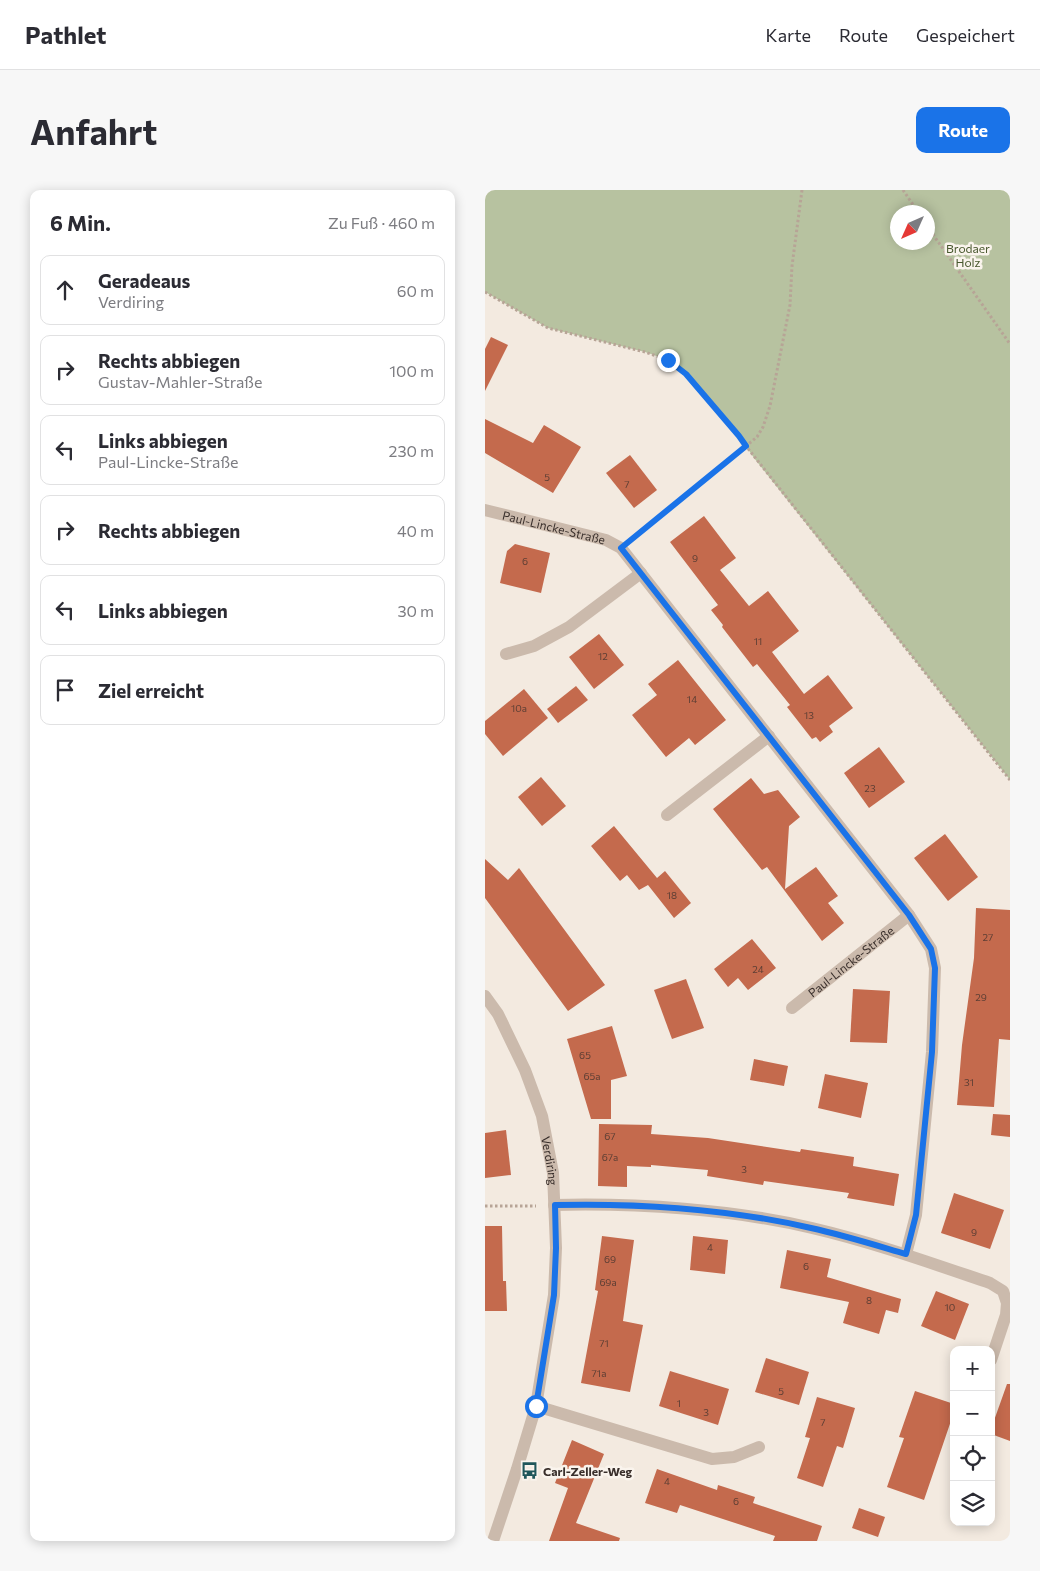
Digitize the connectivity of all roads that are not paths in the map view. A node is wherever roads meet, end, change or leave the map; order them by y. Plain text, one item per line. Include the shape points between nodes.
1 (485, 510) edge
2 (641, 573) junction
3 (506, 654) dead end
4 (769, 736) junction
5 (667, 815) dead end
6 (909, 915) junction
7 (485, 996) edge
8 (792, 1008) dead end
9 (555, 1205) junction
10 (906, 1254) junction
11 (995, 1348) edge
12 (536, 1406) junction
13 (759, 1447) dead end
14 (493, 1541) edge

1 - 2 street, Paul-Lincke-Straße via 606,540 621,548
2 - 3 street via 569,627 534,646
2 - 4 street, Paul-Lincke-Straße
4 - 5 street
4 - 6 street, Paul-Lincke-Straße
6 - 8 street, Paul-Lincke-Straße
6 - 10 street, Paul-Lincke-Straße via 931,949 935,968 932,1052 916,1215
7 - 9 street, Verdiring via 498,1014 517,1054 542,1116 553,1173
9 - 10 street via 722,1213 812,1228
9 - 12 street, Verdiring via 554,1295
10 - 11 street via 990,1283 1003,1291 1006,1315
12 - 13 street via 712,1459 734,1457
12 - 14 street, Verdiring

